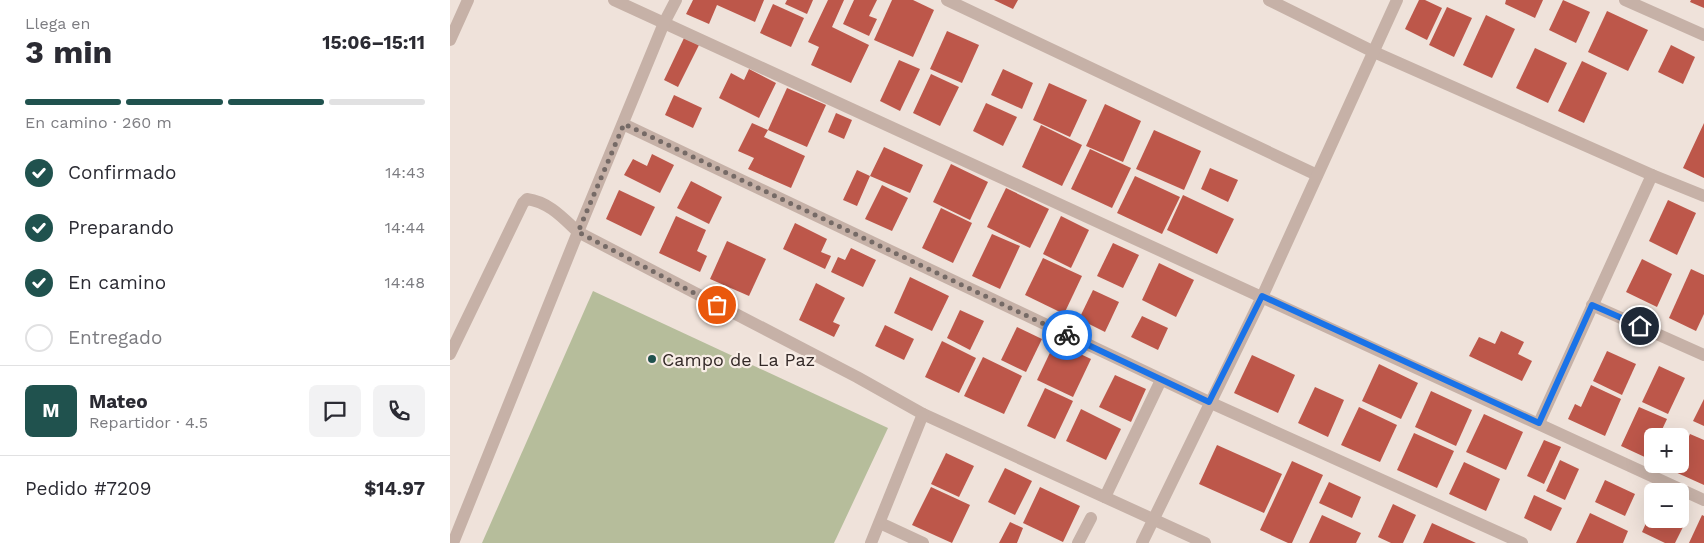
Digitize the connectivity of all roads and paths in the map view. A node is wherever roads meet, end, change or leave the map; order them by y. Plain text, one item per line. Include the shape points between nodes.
1 (468, 0) edge
2 (614, 0) edge
3 (676, 0) edge
4 (947, 0) edge
5 (1269, 0) edge
6 (1397, 0) edge
7 (1625, 0) edge
8 (664, 23) junction
9 (1704, 35) edge
10 (450, 40) edge
11 (1374, 52) junction
12 (624, 124) junction
13 (1317, 175) junction
14 (1652, 175) junction
15 (1704, 196) edge
16 (578, 232) junction
17 (1262, 296) junction
18 (1592, 305) junction
19 (450, 354) edge
20 (1704, 354) edge
21 (1161, 380) junction
22 (1209, 402) junction
23 (923, 414) junction
24 (1539, 423) junction
25 (1105, 497) junction
26 (1704, 500) edge
27 (1092, 518) dead end
28 (1153, 519) junction
29 (880, 523) junction
30 (453, 543) edge
31 (871, 543) edge
32 (923, 543) edge
33 (1078, 543) edge
34 (1142, 543) edge
35 (1205, 543) edge
36 (1522, 543) edge

1 - 10 street
2 - 8 street
3 - 8 street
4 - 13 street
5 - 11 street
6 - 11 street
7 - 9 street
8 - 12 street
8 - 17 street
11 - 13 street
11 - 14 street
12 - 16 street
12 - 21 street
13 - 17 street
14 - 15 street
14 - 18 street
16 - 19 street via 552,208 527,199
16 - 23 street
16 - 30 street
17 - 22 street
17 - 24 street
18 - 20 street
18 - 24 street
21 - 22 street
21 - 25 street
22 - 28 street
22 - 36 street
23 - 25 street
23 - 29 street
24 - 26 street
25 - 28 street
27 - 33 street
28 - 34 street
28 - 35 street
29 - 31 street
29 - 32 street

